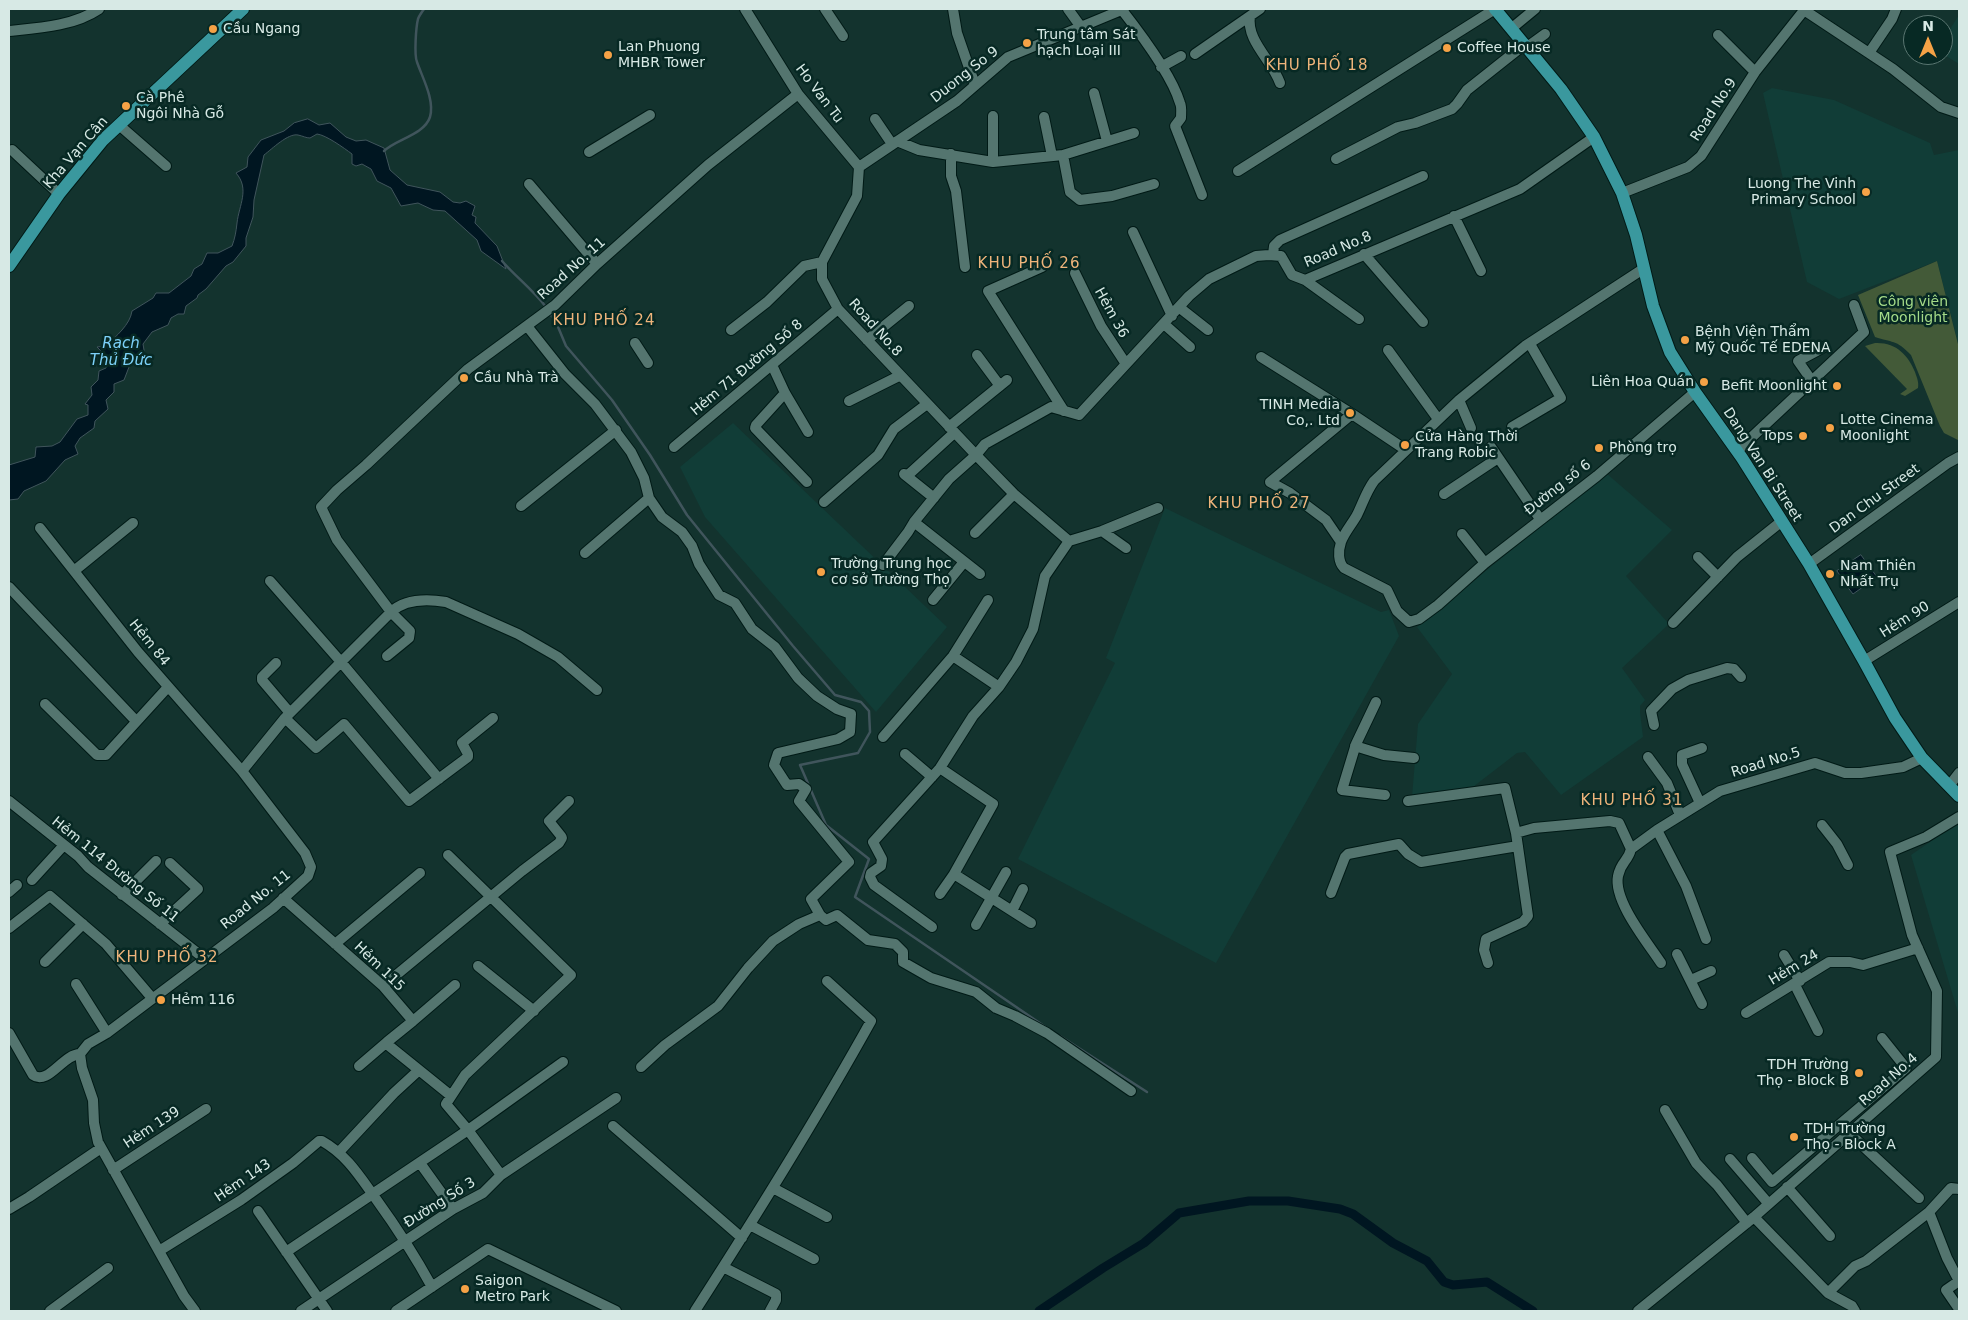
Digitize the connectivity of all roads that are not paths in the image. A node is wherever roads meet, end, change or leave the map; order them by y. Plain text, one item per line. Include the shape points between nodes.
1 (99, 9) edge
2 (243, 9) edge
3 (745, 9) edge
4 (825, 9) edge
5 (953, 9) edge
6 (1068, 9) edge
7 (1123, 9) edge
8 (1260, 9) edge
9 (1495, 9) edge
10 (1535, 9) edge
11 (1804, 9) edge
12 (1896, 9) edge
13 (1250, 16) junction
14 (1081, 27) junction
15 (1512, 28) junction
16 (9, 31) edge
17 (1545, 34) dead end
18 (1718, 35) dead end
19 (843, 36) dead end
20 (1526, 46) junction
21 (1869, 53) junction
22 (1195, 54) dead end
23 (1181, 56) dead end
24 (1161, 67) junction
25 (1755, 72) junction
26 (1280, 83) dead end
27 (975, 85) junction
28 (1094, 93) dead end
29 (798, 94) junction
30 (1959, 113) edge
31 (650, 115) dead end
32 (993, 116) dead end
33 (1044, 117) dead end
34 (875, 119) dead end
35 (119, 126) junction
36 (1134, 133) dead end
37 (1594, 137) junction
38 (1107, 141) junction
39 (895, 143) junction
40 (12, 150) dead end
41 (589, 152) dead end
42 (951, 154) junction
43 (1064, 155) junction
44 (1052, 156) junction
45 (1336, 159) dead end
46 (993, 162) junction
47 (166, 166) dead end
48 (858, 167) junction
49 (1238, 170) dead end
50 (1423, 176) dead end
51 (529, 184) dead end
52 (1154, 184) dead end
53 (1622, 193) junction
54 (59, 194) junction
55 (1202, 195) dead end
56 (1454, 216) junction
57 (1133, 232) dead end
58 (1364, 254) junction
59 (1274, 256) junction
60 (822, 262) junction
61 (597, 264) junction
62 (9, 266) edge
63 (965, 267) dead end
64 (1042, 267) dead end
65 (1642, 269) junction
66 (1481, 271) dead end
67 (1075, 274) dead end
68 (1305, 280) junction
69 (1854, 305) dead end
70 (909, 306) dead end
71 (1180, 308) junction
72 (838, 309) junction
73 (1172, 316) junction
74 (1360, 319) dead end
75 (1423, 322) dead end
76 (1164, 324) junction
77 (528, 325) junction
78 (731, 330) dead end
79 (1208, 330) dead end
80 (866, 340) junction
81 (635, 343) dead end
82 (1530, 344) junction
83 (1824, 346) dead end
84 (1190, 347) dead end
85 (1388, 350) dead end
86 (977, 355) dead end
87 (1261, 357) dead end
88 (648, 363) dead end
89 (1126, 364) junction
90 (772, 365) junction
91 (899, 376) junction
92 (1812, 381) junction
93 (1695, 392) junction
94 (785, 393) junction
95 (1459, 400) junction
96 (849, 401) dead end
97 (927, 404) junction
98 (1064, 411) junction
99 (1352, 414) junction
100 (1438, 419) junction
101 (1512, 427) dead end
102 (1471, 428) dead end
103 (616, 430) junction
104 (951, 430) junction
105 (808, 432) dead end
106 (674, 448) dead end
107 (1491, 448) dead end
108 (1406, 450) junction
109 (1737, 451) junction
110 (976, 455) junction
111 (1498, 458) junction
112 (1959, 458) edge
113 (807, 482) dead end
114 (1014, 494) junction
115 (1444, 494) dead end
116 (648, 498) junction
117 (934, 498) junction
118 (824, 502) dead end
119 (521, 506) dead end
120 (1158, 508) dead end
121 (1540, 519) junction
122 (1782, 521) junction
123 (914, 522) junction
124 (133, 523) dead end
125 (40, 528) dead end
126 (1102, 531) junction
127 (975, 533) dead end
128 (1462, 534) dead end
129 (1069, 541) junction
130 (1341, 542) junction
131 (1126, 548) dead end
132 (585, 553) dead end
133 (1698, 557) dead end
134 (964, 562) junction
135 (1485, 563) junction
136 (1809, 564) junction
137 (883, 565) dead end
138 (74, 571) junction
139 (980, 574) dead end
140 (1718, 577) junction
141 (270, 581) dead end
142 (9, 587) edge
143 (933, 600) dead end
144 (988, 600) dead end
145 (1959, 602) edge
146 (390, 612) junction
147 (1672, 623) dead end
148 (387, 656) dead end
149 (953, 656) junction
150 (1864, 661) junction
151 (276, 662) dead end
152 (341, 662) junction
153 (1741, 677) dead end
154 (168, 687) junction
155 (999, 687) junction
156 (597, 690) dead end
157 (1376, 702) dead end
158 (45, 704) dead end
159 (287, 715) junction
160 (492, 718) dead end
161 (136, 721) junction
162 (1654, 726) dead end
163 (884, 737) dead end
164 (1355, 746) junction
165 (1702, 748) dead end
166 (905, 754) dead end
167 (1648, 757) dead end
168 (1414, 758) dead end
169 (1922, 758) junction
170 (242, 771) junction
171 (936, 772) junction
172 (1959, 773) edge
173 (439, 779) junction
174 (1948, 786) junction
175 (1385, 795) dead end
176 (1959, 796) edge
177 (9, 801) edge
178 (569, 801) dead end
179 (1408, 801) dead end
180 (1700, 802) junction
181 (1680, 815) junction
182 (1959, 817) edge
183 (1822, 825) dead end
184 (1657, 830) junction
185 (1516, 833) junction
186 (64, 845) junction
187 (1518, 846) junction
188 (1631, 849) junction
189 (448, 856) dead end
190 (156, 861) dead end
191 (170, 863) dead end
192 (1848, 865) dead end
193 (1006, 872) dead end
194 (420, 873) dead end
195 (954, 874) junction
196 (32, 880) dead end
197 (1023, 889) dead end
198 (940, 894) dead end
199 (1331, 894) dead end
200 (122, 895) junction
201 (491, 897) junction
202 (990, 897) junction
203 (283, 898) junction
204 (1012, 911) junction
205 (820, 915) junction
206 (1031, 923) dead end
207 (82, 924) junction
208 (160, 924) junction
209 (976, 925) dead end
210 (932, 927) dead end
211 (9, 928) edge
212 (1706, 939) dead end
213 (335, 944) junction
214 (1918, 948) junction
215 (1677, 954) dead end
216 (1784, 955) dead end
217 (205, 960) junction
218 (45, 962) dead end
219 (1488, 963) dead end
220 (1661, 963) dead end
221 (478, 966) dead end
222 (1710, 971) dead end
223 (1691, 980) junction
224 (827, 982) dead end
225 (1797, 983) junction
226 (76, 984) dead end
227 (455, 985) dead end
228 (383, 986) junction
229 (152, 998) junction
230 (1702, 1004) dead end
231 (534, 1010) junction
232 (1746, 1013) dead end
233 (413, 1021) junction
234 (1818, 1031) dead end
235 (9, 1032) edge
236 (107, 1033) junction
237 (1882, 1038) dead end
238 (387, 1042) junction
239 (80, 1054) junction
240 (563, 1062) dead end
241 (359, 1066) dead end
242 (641, 1067) dead end
243 (419, 1070) junction
244 (1883, 1088) junction
245 (1132, 1091) dead end
246 (450, 1095) junction
247 (1892, 1095) junction
248 (616, 1098) dead end
249 (206, 1109) dead end
250 (1665, 1110) dead end
251 (613, 1126) dead end
252 (468, 1130) junction
253 (1849, 1133) junction
254 (101, 1148) junction
255 (339, 1152) junction
256 (1752, 1158) dead end
257 (1730, 1159) dead end
258 (420, 1162) junction
259 (113, 1170) junction
260 (502, 1175) junction
261 (1787, 1187) junction
262 (773, 1188) junction
263 (1959, 1189) edge
264 (373, 1194) junction
265 (1919, 1198) dead end
266 (1768, 1203) junction
267 (9, 1209) edge
268 (453, 1209) junction
269 (258, 1211) dead end
270 (1929, 1212) junction
271 (827, 1217) dead end
272 (1750, 1220) junction
273 (750, 1225) junction
274 (1830, 1236) dead end
275 (742, 1238) junction
276 (406, 1241) junction
277 (159, 1250) junction
278 (286, 1252) junction
279 (814, 1259) dead end
280 (723, 1267) junction
281 (108, 1268) dead end
282 (432, 1287) junction
283 (1828, 1293) junction
284 (319, 1300) junction
285 (1959, 1310) edge
286 (50, 1311) edge
287 (195, 1311) edge
288 (301, 1311) edge
289 (327, 1311) edge
290 (396, 1311) edge
291 (616, 1311) edge
292 (695, 1311) edge
293 (770, 1311) edge
294 (1638, 1311) edge
295 (1855, 1311) edge

1 - 16 street via 86,18
2 - 35 main road, Kha Vạn Cân
3 - 29 street, Ho Van Tu
4 - 19 street
5 - 27 street via 957,33
6 - 14 street
7 - 14 street, Duong So 9
7 - 24 street
8 - 13 street
9 - 15 main road, Dang Van Bi Street
9 - 49 street
10 - 15 street
11 - 21 street
11 - 25 street, Road No.9
12 - 21 street
13 - 22 street
13 - 26 street via 1248,26 1251,34
14 - 27 street, Duong So 9 via 1008,57
15 - 20 main road, Dang Van Bi Street
17 - 20 street
18 - 25 street
20 - 37 main road, Dang Van Bi Street via 1562,89
20 - 45 street via 1468,90 1452,109 1398,127
21 - 30 street via 1941,107
23 - 24 street
24 - 55 street via 1180,104 1181,118 1175,126
25 - 53 street, Road No.9 via 1701,156 1688,167
27 - 39 street, Duong So 9
28 - 38 street
29 - 48 street, Ho Van Tu
29 - 61 street, Road No. 11 via 708,165
31 - 41 street
32 - 46 street
33 - 44 street
34 - 39 street
35 - 47 street
35 - 54 main road, Kha Vạn Cân via 103,140
36 - 38 street
37 - 53 main road, Dang Van Bi Street
37 - 56 street, Road No.8 via 1520,188
38 - 43 street
39 - 42 street
39 - 48 street, Duong So 9
40 - 54 street
42 - 46 street
42 - 63 street via 951,176 956,192
43 - 44 street
43 - 52 street via 1070,192 1080,200 1112,196
44 - 46 street
48 - 60 street via 856,196
50 - 59 street via 1280,240 1274,246
51 - 61 street
53 - 65 main road, Dang Van Bi Street via 1636,235
54 - 62 main road, Kha Vạn Cân
56 - 58 street, Road No.8
56 - 66 street
57 - 73 street
58 - 68 street, Road No.8
58 - 75 street
59 - 68 street, Road No.8 via 1281,256 1292,275
59 - 71 street via 1256,256 1209,279
60 - 72 street, Road No.8 via 822,279
60 - 78 street via 804,266 767,302
61 - 77 street, Road No. 11 via 555,305
64 - 98 street via 988,290
65 - 82 street
65 - 93 main road, Dang Van Bi Street via 1670,352
67 - 89 street, Hẻm 36 via 1105,333
68 - 74 street
69 - 92 street via 1864,332
70 - 80 street
71 - 73 street
71 - 79 street
72 - 80 street, Road No.8
72 - 90 street, Hẻm 71 Đường Số 8
73 - 76 street
76 - 84 street
76 - 89 street
77 - 103 street via 565,374
77 - 146 street, Road No. 11 via 468,369 321,507 337,540
80 - 91 street, Road No.8
81 - 88 street
82 - 95 street
82 - 101 street via 1561,398
83 - 92 street via 1798,361
85 - 100 street
86 - 104 street via 1004,383
87 - 99 street
89 - 98 street via 1079,415
90 - 94 street
90 - 106 street, Hẻm 71 Đường Số 8
91 - 96 street
91 - 97 street, Road No.8
92 - 109 street
93 - 109 main road, Dang Van Bi Street
93 - 121 street, Đường số 6 via 1597,476
94 - 105 street
94 - 113 street via 755,428
95 - 100 street
95 - 102 street
97 - 104 street, Road No.8
97 - 118 street via 894,428 878,454
98 - 110 street via 1050,407 985,444
99 - 108 street
99 - 130 street via 1270,482 1290,492 1326,520
100 - 108 street
103 - 116 street via 636,460
103 - 119 street
104 - 110 street, Road No.8
104 - 117 street via 906,475
107 - 111 street
108 - 130 street via 1374,481
109 - 122 main road, Dang Van Bi Street
110 - 114 street, Road No.8
110 - 117 street
111 - 115 street
111 - 121 street
112 - 136 street, Dan Chu Street
114 - 127 street
114 - 129 street, Road No.8
116 - 132 street
116 - 205 street via 662,517 682,532 719,595 735,603 752,629 775,647 811,690 837,709 851,714 850,732 838,739 778,753 774,765 788,785 799,784 806,789 799,801 849,862 811,900
117 - 123 street
120 - 126 street
121 - 135 street, Đường số 6
122 - 136 main road, Dang Van Bi Street
122 - 140 street via 1737,557
123 - 134 street
123 - 137 street
124 - 138 street
125 - 138 street, Hẻm 84
126 - 129 street
126 - 131 street
128 - 135 street
129 - 155 street via 1046,576 1033,629
130 - 135 street, Đường số 6 via 1339,560 1344,568 1387,590 1397,611 1409,622 1438,605
133 - 140 street
134 - 139 street
134 - 143 street
136 - 150 main road, Dang Van Bi Street
138 - 154 street, Hẻm 84
140 - 147 street
141 - 152 street
142 - 161 street
144 - 149 street
145 - 150 street, Hẻm 90
146 - 148 street via 410,634
146 - 152 street
146 - 156 street via 422,601 436,600 459,606 558,657
149 - 155 street
149 - 163 street
150 - 169 main road, Dang Van Bi Street via 1895,718
151 - 159 street via 262,680
152 - 159 street
152 - 173 street
153 - 162 street via 1734,669 1727,668 1688,680 1672,689 1651,711
154 - 161 street
154 - 170 street, Hẻm 84
155 - 171 street via 973,716
157 - 164 street
158 - 161 street via 101,756 106,755
159 - 170 street
159 - 173 street via 316,748 344,724 409,801
160 - 173 street via 462,743 468,757
164 - 168 street
164 - 175 street via 1342,790
165 - 180 street via 1681,758
166 - 171 street
167 - 181 street via 1667,783
169 - 174 main road, Dang Van Bi Street
169 - 180 street, Road No.5 via 1903,767 1861,773 1845,773 1814,763 1720,791
170 - 203 street, Road No. 11 via 311,867 308,876
171 - 195 street via 993,804
171 - 210 street via 873,842 882,859 881,866 870,877 874,884
172 - 174 street
174 - 176 main road, Dang Van Bi Street
177 - 186 street, Hẻm 114 Đường Số 11
178 - 201 street via 550,821 561,841
179 - 185 street via 1506,788
180 - 181 street, Road No.5
181 - 184 street, Road No.5
182 - 214 street, Road No.4 via 1926,837 1890,852
183 - 192 street
184 - 188 street, Road No.5
184 - 212 street via 1686,886
185 - 187 street
185 - 188 street via 1534,828 1610,821 1619,823
186 - 196 street
186 - 200 street, Hẻm 114 Đường Số 11
187 - 199 street via 1421,862 1400,844 1348,854
187 - 219 street via 1528,918 1486,939 1484,950
188 - 220 street via 1629,857 1621,865 1617,879 1619,890 1624,906
189 - 201 street
190 - 200 street
191 - 208 street via 198,889
193 - 202 street
194 - 213 street
195 - 198 street
195 - 202 street
197 - 204 street
200 - 208 street, Hẻm 114 Đường Số 11
201 - 228 street
201 - 231 street via 571,976
202 - 204 street
202 - 209 street
203 - 213 street, Hẻm 115
203 - 217 street, Road No. 11
204 - 206 street
205 - 242 street via 773,941 718,1006
205 - 245 street via 826,920 837,915 868,940 895,944 903,952 903,962 932,978 976,992 996,1008 1047,1033
207 - 211 street via 50,896
207 - 218 street
207 - 229 street via 106,944
208 - 217 street, Hẻm 114 Đường Số 11
213 - 228 street, Hẻm 115
214 - 225 street, Hẻm 24 via 1863,965 1829,962
214 - 247 street, Road No.4 via 1937,992 1936,1058
215 - 223 street
216 - 225 street
217 - 229 street, Road No. 11
221 - 231 street
222 - 223 street
223 - 230 street
224 - 262 street via 871,1021
225 - 232 street, Hẻm 24
225 - 234 street
226 - 236 street
227 - 233 street
228 - 233 street, Hẻm 115
229 - 236 street, Road No. 11
231 - 246 street via 465,1075
233 - 238 street
235 - 239 street, Road No. 11 via 36,1078 49,1074 72,1056
236 - 239 street, Road No. 11 via 88,1044
237 - 244 street via 1906,1068
238 - 241 street
238 - 243 street
239 - 254 street
240 - 252 street
243 - 246 street
243 - 255 street
244 - 247 street
244 - 256 street via 1772,1182
246 - 252 street via 446,1104
247 - 253 street, Road No.4
248 - 260 street, Đường Số 3
249 - 259 street, Hẻm 139
250 - 272 street via 1696,1163
251 - 275 street
252 - 258 street
252 - 260 street
253 - 261 street, Road No.4
253 - 265 street
254 - 259 street
254 - 267 street
255 - 264 street
255 - 277 street, Hẻm 143 via 319,1141 241,1200
257 - 266 street
258 - 264 street
258 - 268 street
259 - 277 street
260 - 268 street, Đường Số 3 via 483,1193
261 - 266 street, Road No.4
261 - 274 street
262 - 271 street
262 - 273 street
263 - 270 street via 1951,1188
264 - 276 street
264 - 278 street
266 - 272 street, Road No.4
268 - 276 street, Đường Số 3
269 - 278 street
270 - 283 street via 1879,1252 1855,1266
270 - 285 street via 1959,1281 1946,1290
272 - 283 street
272 - 294 street, Road No.4
273 - 275 street
273 - 279 street
275 - 280 street
276 - 282 street
276 - 284 street, Đường Số 3
277 - 287 street
278 - 284 street
280 - 292 street
280 - 293 street via 776,1294
281 - 286 street
282 - 290 street
282 - 291 street via 488,1249
283 - 295 street
284 - 288 street, Đường Số 3
284 - 289 street

